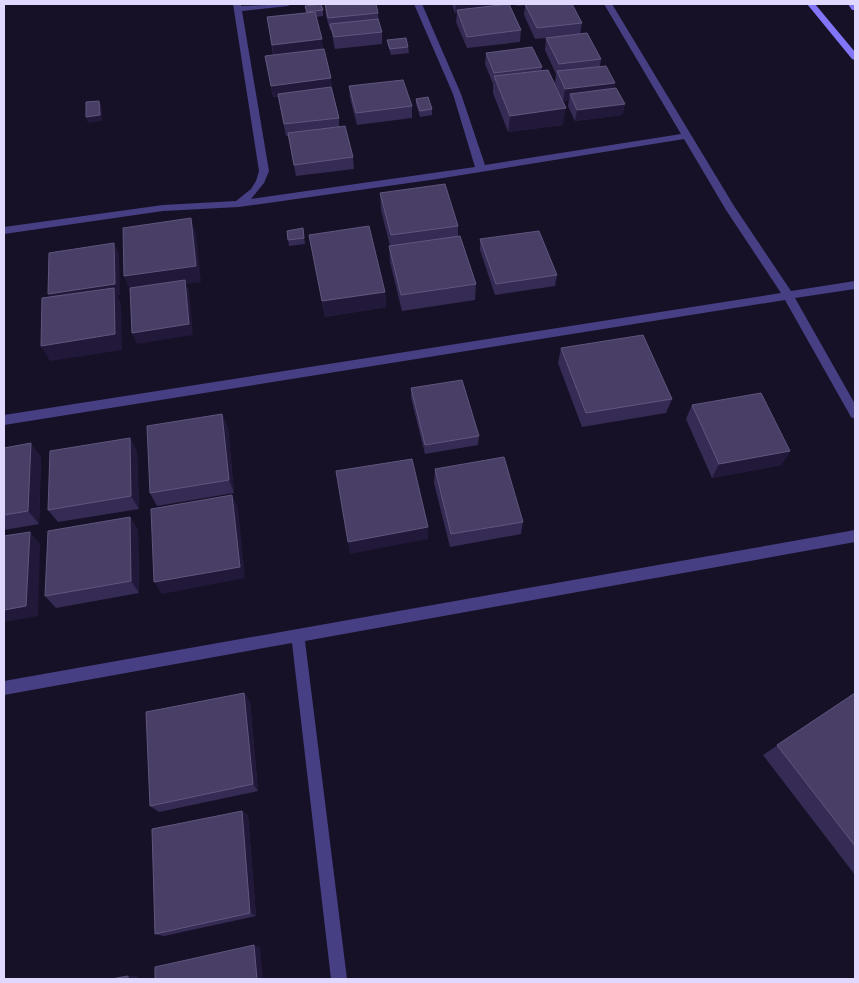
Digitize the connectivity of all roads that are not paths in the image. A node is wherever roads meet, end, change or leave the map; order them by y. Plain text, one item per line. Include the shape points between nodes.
1 (288, 4) edge
2 (418, 4) edge
3 (608, 4) edge
4 (811, 4) edge
5 (237, 6) edge
6 (855, 56) edge
7 (687, 136) junction
8 (481, 169) junction
9 (239, 204) junction
10 (4, 231) edge
11 (855, 285) edge
12 (788, 295) junction
13 (855, 414) edge
14 (4, 420) edge
15 (855, 536) edge
16 (298, 636) junction
17 (4, 688) edge
18 (339, 979) edge

1 - 5 street
2 - 8 street via 457,94
3 - 7 street
4 - 6 main road
5 - 9 street via 264,171 254,192
7 - 8 street
7 - 12 street
8 - 9 street
9 - 10 street via 163,208
11 - 12 street
12 - 13 street
12 - 14 street
15 - 16 street
16 - 17 street
16 - 18 street

